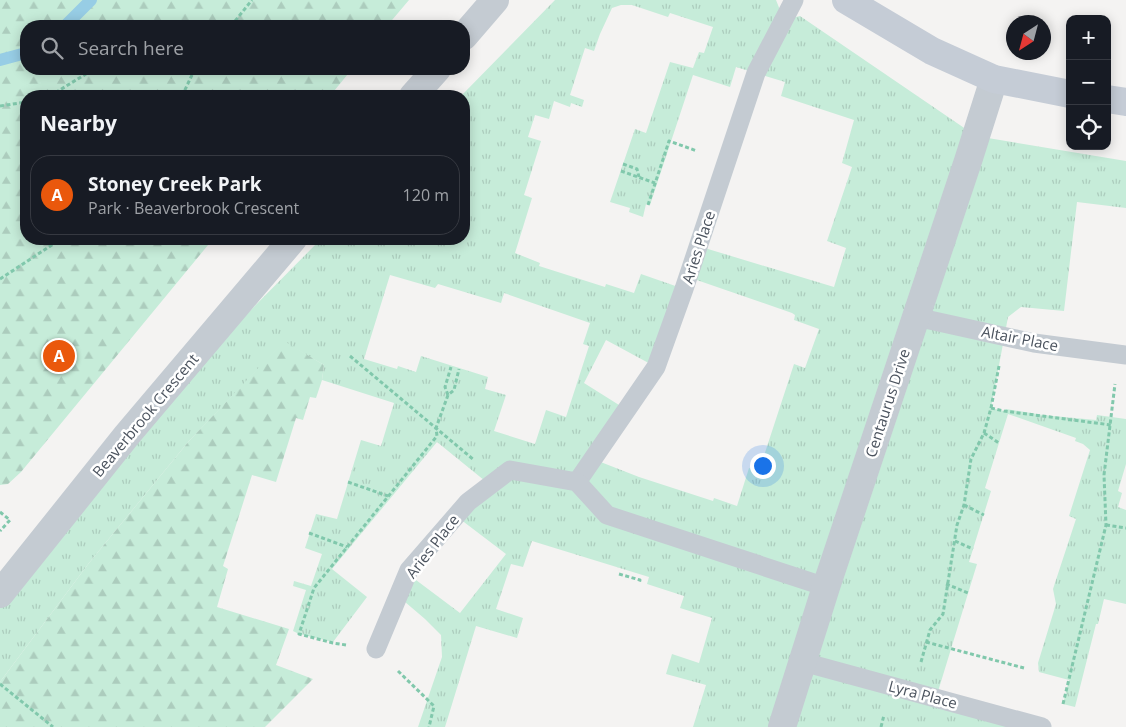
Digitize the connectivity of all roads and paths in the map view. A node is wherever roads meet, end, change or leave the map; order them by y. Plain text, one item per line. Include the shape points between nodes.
1 (252, 0) edge
2 (494, 0) edge
3 (794, 0) edge
4 (846, 0) edge
5 (236, 20) edge
6 (470, 29) edge
7 (84, 75) edge
8 (192, 75) edge
9 (431, 75) edge
10 (994, 79) junction
11 (60, 90) edge
12 (185, 90) edge
13 (418, 90) edge
14 (1066, 93) edge
15 (1111, 100) edge
16 (1126, 102) edge
17 (20, 103) edge
18 (0, 106) edge
19 (726, 161) junction
20 (623, 164) dead end
21 (621, 171) dead end
22 (639, 177) junction
23 (656, 183) junction
24 (648, 205) dead end
25 (52, 245) edge
26 (288, 245) edge
27 (0, 279) edge
28 (916, 317) junction
29 (1004, 336) junction
30 (1122, 354) edge
31 (350, 356) dead end
32 (451, 367) dead end
33 (459, 369) dead end
34 (448, 395) junction
35 (991, 408) junction
36 (1111, 425) junction
37 (436, 428) junction
38 (984, 433) junction
39 (999, 443) dead end
40 (498, 479) junction
41 (348, 482) dead end
42 (577, 482) junction
43 (388, 496) junction
44 (964, 505) junction
45 (0, 512) edge
46 (984, 515) dead end
47 (1106, 525) junction
48 (1126, 528) edge
49 (0, 531) edge
50 (309, 534) dead end
51 (955, 541) junction
52 (347, 547) junction
53 (972, 549) dead end
54 (619, 574) dead end
55 (639, 584) dead end
56 (946, 584) junction
57 (826, 587) junction
58 (968, 593) dead end
59 (0, 594) edge
60 (926, 642) junction
61 (376, 649) junction
62 (803, 662) junction
63 (1024, 668) dead end
64 (0, 684) edge
65 (915, 692) junction
66 (1061, 711) dead end
67 (53, 727) edge
68 (429, 727) edge
69 (782, 727) edge
70 (1042, 727) edge

1 - 5 path
2 - 6 street
3 - 19 lane, Aries Place via 756,73
4 - 10 street via 932,51
7 - 11 path
8 - 12 path
9 - 13 street
10 - 14 street
10 - 28 street, Centaurus Drive
15 - 16 street
17 - 18 path
19 - 23 path via 669,141
19 - 42 lane, Aries Place via 656,367
20 - 22 path via 637,169
21 - 22 path
22 - 23 path
23 - 24 path
25 - 27 path
26 - 59 street, Beaverbrook Crescent via 127,436
28 - 29 lane, Altair Place
28 - 57 street, Centaurus Drive
29 - 30 lane, Altair Place
29 - 35 path
30 - 36 path
31 - 37 path
32 - 34 path via 445,387
33 - 34 path via 454,390
34 - 37 path
35 - 36 path
35 - 38 path
36 - 47 path via 1104,475
37 - 40 path
37 - 43 path via 437,436
38 - 39 path
38 - 44 path via 971,459
40 - 42 lane, Aries Place via 510,470
40 - 61 lane, Aries Place via 468,502 410,570
41 - 43 path
42 - 57 lane via 607,515
43 - 52 path
44 - 46 path
44 - 51 path
45 - 49 path via 10,520
47 - 48 path
47 - 66 path
50 - 52 path
51 - 53 path
51 - 56 path
52 - 61 path via 314,588 299,634
54 - 55 path via 640,580
56 - 58 path
56 - 60 path via 943,614 930,630
57 - 62 street, Centaurus Drive
60 - 63 path
60 - 65 path
61 - 68 path via 434,706
62 - 65 lane, Lyra Place
62 - 69 street, Centaurus Drive
64 - 67 path
65 - 70 lane, Lyra Place

